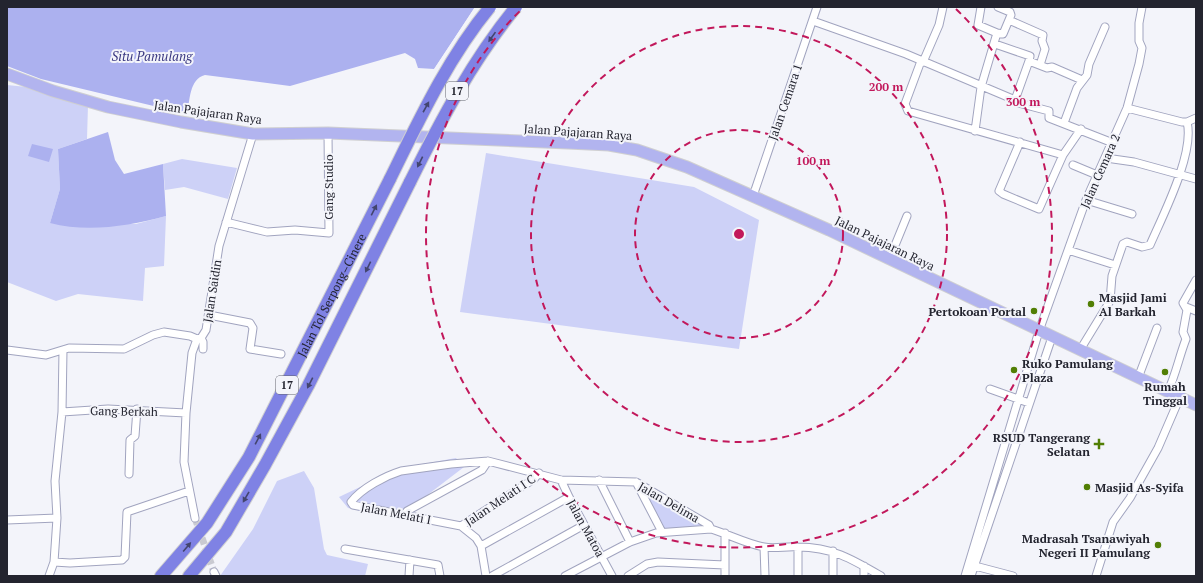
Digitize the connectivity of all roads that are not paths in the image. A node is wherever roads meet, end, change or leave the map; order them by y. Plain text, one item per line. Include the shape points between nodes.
1 (490, 7) edge
2 (516, 7) edge
3 (817, 7) edge
4 (943, 7) edge
5 (981, 7) edge
6 (998, 7) edge
7 (1142, 7) edge
8 (1009, 20) junction
9 (812, 21) junction
10 (1105, 27) dead end
11 (997, 33) junction
12 (995, 44) junction
13 (922, 61) junction
14 (1029, 61) junction
15 (1040, 65) junction
16 (7, 74) edge
17 (1082, 80) junction
18 (982, 87) junction
19 (1015, 100) junction
20 (1127, 108) junction
21 (1196, 118) edge
22 (1187, 122) junction
23 (1064, 123) junction
24 (1080, 129) junction
25 (975, 131) junction
26 (328, 133) junction
27 (253, 134) junction
28 (1020, 142) junction
29 (1113, 143) junction
30 (1063, 154) junction
31 (1106, 158) junction
32 (1073, 164) dead end
33 (1179, 174) junction
34 (1097, 175) junction
35 (1196, 179) edge
36 (753, 196) junction
37 (1086, 200) junction
38 (1132, 214) dead end
39 (907, 216) dead end
40 (226, 222) junction
41 (1068, 250) junction
42 (889, 260) junction
43 (1115, 265) junction
44 (1196, 280) edge
45 (1186, 307) junction
46 (1196, 311) edge
47 (209, 315) junction
48 (1157, 328) dead end
49 (1039, 331) junction
50 (1052, 337) junction
51 (199, 339) junction
52 (203, 349) dead end
53 (7, 350) edge
54 (63, 350) junction
55 (1080, 350) junction
56 (281, 354) dead end
57 (1138, 378) junction
58 (990, 389) dead end
59 (1168, 391) junction
60 (1180, 398) junction
61 (1018, 400) junction
62 (1029, 403) junction
63 (1196, 405) edge
64 (137, 409) junction
65 (62, 412) junction
66 (186, 413) junction
67 (488, 461) junction
68 (539, 473) junction
69 (129, 474) dead end
70 (996, 476) junction
71 (1004, 478) junction
72 (561, 480) junction
73 (599, 480) junction
74 (636, 482) junction
75 (189, 491) junction
76 (568, 497) junction
77 (990, 507) junction
78 (404, 515) junction
79 (57, 518) junction
80 (195, 518) tunnel mouth
81 (7, 520) edge
82 (584, 525) junction
83 (461, 526) junction
84 (711, 529) junction
85 (662, 532) junction
86 (725, 533) junction
87 (630, 542) junction
88 (481, 546) junction
89 (764, 547) junction
90 (798, 547) junction
91 (345, 549) dead end
92 (833, 551) junction
93 (602, 556) junction
94 (410, 560) junction
95 (54, 562) junction
96 (725, 565) junction
97 (864, 566) junction
98 (974, 566) junction
99 (50, 576) edge
100 (161, 576) edge
101 (189, 576) edge
102 (409, 576) edge
103 (440, 576) edge
104 (486, 576) edge
105 (492, 576) edge
106 (565, 576) edge
107 (612, 576) edge
108 (628, 576) edge
109 (725, 576) edge
110 (765, 576) edge
111 (798, 576) edge
112 (832, 576) edge
113 (864, 576) edge
114 (881, 576) edge
115 (965, 576) edge
116 (971, 576) edge
117 (1014, 576) edge
118 (1096, 576) edge

100 -> 1 highway, Jalan Tol Serpong–Cinere / 17, bridge via 207,523 249,457 421,117 454,58
2 -> 101 highway, Jalan Tol Serpong–Cinere / 17, bridge via 470,68 439,123 308,386 265,465 226,532
3 - 9 street, Jalan Cemara 1
4 - 13 street via 939,25
5 - 11 street via 978,25
6 - 8 street via 1010,12
7 - 20 street, Jalan Cemara 2 via 1139,23 1139,41 1142,48 1140,64
8 - 11 street via 1003,34
8 - 15 street via 1044,35 1042,41 1045,49
9 - 13 street
9 - 36 street, Jalan Cemara 1
10 - 17 street via 1088,64 1087,75
11 - 12 street
12 - 14 street via 1030,56
12 - 18 street
13 - 18 street
13 - 25 street via 905,104 906,110
14 - 15 street
14 - 19 street
15 - 17 street via 1052,67
16 - 27 main road, Jalan Pajajaran Raya via 53,92 108,107
17 - 23 street
18 - 19 street
18 - 25 street
19 - 23 street via 1049,111 1048,118
20 - 22 street
20 - 29 street, Jalan Cemara 2
21 - 22 street
22 - 33 street via 1190,131
23 - 24 street
24 - 29 street
24 - 30 street
25 - 28 street
26 - 27 main road, Jalan Pajajaran Raya
26 - 36 main road, Jalan Pajajaran Raya via 609,145 637,150 668,160
26 - 40 street, Gang Studio via 329,233 295,230 267,232
27 - 40 street, Jalan Saidin
28 - 30 street
28 - 30 street via 999,191 1036,209 1040,208
29 - 31 street, Jalan Cemara 2
31 - 33 street via 1134,162
31 - 34 street, Jalan Cemara 2
32 - 34 street
33 - 35 street
33 - 43 street via 1150,245 1142,247 1124,242
34 - 37 street, Jalan Cemara 2
36 - 42 main road, Jalan Pajajaran Raya
37 - 38 street
37 - 41 street, Jalan Cemara 2
39 - 42 street
40 - 47 street, Jalan Saidin via 219,246
41 - 43 street
41 - 49 street, Jalan Cemara 2
42 - 49 main road, Jalan Pajajaran Raya
43 - 55 street via 1110,301
44 - 45 street via 1183,303
45 - 46 street
45 - 59 street via 1183,332 1186,339 1176,366 1177,372
47 - 51 street, Jalan Saidin via 206,330
47 - 56 street via 250,323 253,328 250,350
48 - 57 street
49 - 50 main road, Jalan Pajajaran Raya
49 - 61 street, Jalan Cemara 2
50 - 55 main road, Jalan Pajajaran Raya
50 - 62 street
51 - 52 street via 203,342
51 - 54 street via 164,332 124,349
51 - 66 street, Jalan Saidin via 194,343 192,353
53 - 54 street via 46,355
54 - 65 street
55 - 57 main road, Jalan Pajajaran Raya
57 - 59 main road, Jalan Pajajaran Raya
58 - 61 street
59 - 60 main road, Jalan Pajajaran Raya
60 - 63 main road, Jalan Pajajaran Raya
60 - 118 street via 1158,448 1130,498 1113,522
61 - 62 street
61 - 70 street, Jalan Cemara 2
62 - 71 street
64 - 65 street, Gang Berkah
64 - 66 street, Gang Berkah
64 - 69 street via 135,436 130,440
65 - 79 street via 55,469
66 - 75 street, Jalan Saidin via 184,462
67 - 68 street, Jalan Melati I
67 - 78 street via 482,470
67 - 78 street, Jalan Melati I via 401,470 362,491 352,502 353,505
68 - 72 street, Jalan Melati I
68 - 83 street, Jalan Melati I C via 534,479
70 - 71 street
70 - 77 street, Jalan Cemara 2
71 - 77 street
72 - 73 street, Jalan Delima
72 - 76 street, Jalan Matoa
73 - 74 street, Jalan Delima
73 - 87 street
74 - 84 street, Jalan Delima via 709,525
74 - 85 street
75 - 80 street, Jalan Saidin
75 - 95 street via 127,512 125,557 122,560
76 - 82 street, Jalan Matoa
76 - 88 street
77 - 98 street
77 - 115 street
78 - 83 street, Jalan Melati I
79 - 81 street
79 - 95 street
82 - 93 street, Jalan Matoa
82 - 105 street
83 - 88 street, Jalan Melati I via 476,538
84 - 85 street
84 - 86 street, Jalan Delima
85 - 87 street
86 - 89 street, Jalan Delima
86 - 96 street
87 - 93 street
88 - 104 street
89 - 90 street, Jalan Delima
89 - 110 street
90 - 92 street, Jalan Delima
90 - 111 street
91 - 94 street
92 - 97 street, Jalan Delima via 850,557
92 - 112 street
93 - 106 street
93 - 107 street, Jalan Matoa
94 - 102 street
94 - 103 street via 438,565
95 - 99 street
96 - 108 street via 652,563
96 - 109 street
97 - 113 street
97 - 114 street, Jalan Delima
98 - 116 street
98 - 117 street

